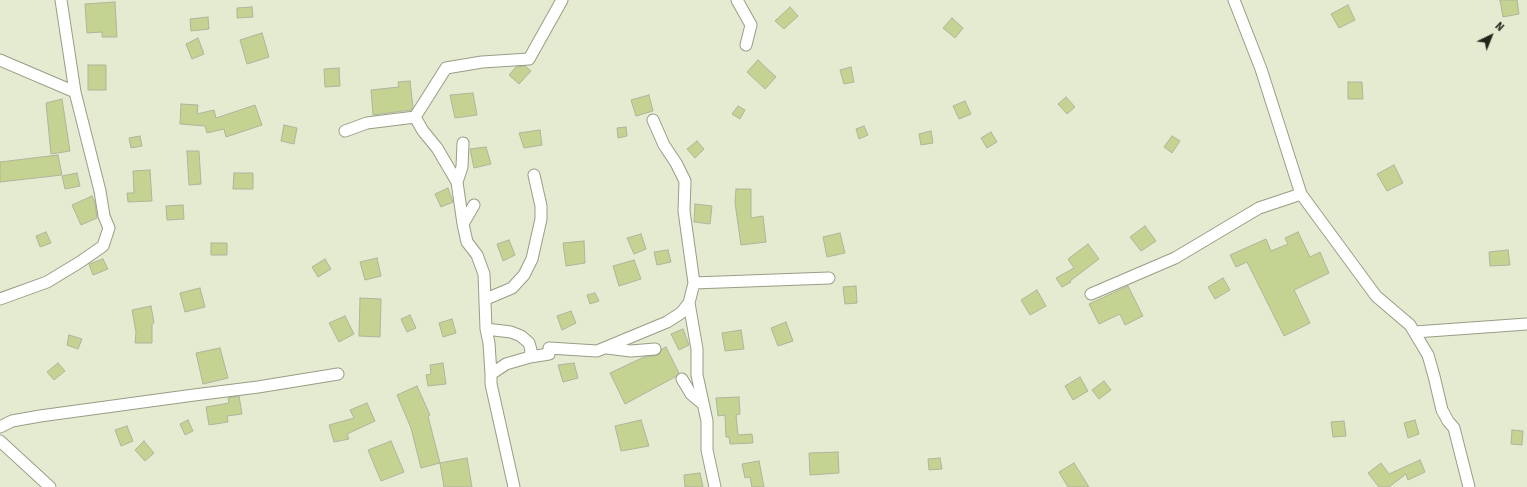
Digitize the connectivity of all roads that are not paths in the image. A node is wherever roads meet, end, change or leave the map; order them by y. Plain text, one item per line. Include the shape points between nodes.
1 (61, 0) edge
2 (562, 0) edge
3 (738, 0) edge
4 (1234, 0) edge
5 (746, 45) dead end
6 (0, 60) edge
7 (75, 92) junction
8 (415, 117) junction
9 (653, 120) dead end
10 (345, 131) dead end
11 (463, 143) dead end
12 (534, 175) dead end
13 (457, 182) junction
14 (1302, 194) junction
15 (474, 205) dead end
16 (463, 224) junction
17 (829, 278) dead end
18 (694, 284) junction
19 (1090, 294) dead end
20 (0, 299) edge
21 (486, 299) junction
22 (689, 303) junction
23 (1527, 324) edge
24 (486, 329) junction
25 (1415, 332) junction
26 (604, 348) junction
27 (655, 349) dead end
28 (530, 357) junction
29 (338, 374) dead end
30 (491, 374) junction
31 (682, 378) dead end
32 (703, 404) junction
33 (0, 427) edge
34 (0, 441) edge
35 (50, 487) edge
36 (514, 487) edge
37 (715, 487) edge
38 (1469, 487) edge

1 - 7 street
2 - 8 street via 529,59 482,62 446,68
3 - 5 street via 751,25
4 - 14 street via 1261,69
6 - 7 street
7 - 20 street via 109,228 103,246 47,282
8 - 10 street via 367,123
8 - 13 street
9 - 18 street via 685,181 684,211
11 - 13 street via 462,167
12 - 21 street via 542,219 532,259 524,275 512,288
13 - 16 street
14 - 19 street via 1259,208 1175,258
14 - 25 street via 1376,296 1410,324
15 - 16 street
16 - 21 street via 468,242 477,255 484,274
17 - 18 street
18 - 22 street
21 - 24 street
22 - 26 street via 667,322
22 - 32 street via 697,349 696,375
23 - 25 street
24 - 28 street via 521,336 529,343
24 - 30 street
25 - 38 street via 1428,355 1442,410 1454,428
26 - 27 street via 631,351
26 - 28 street via 549,348 549,354
28 - 30 street via 506,364
29 - 33 street via 40,416 12,421
30 - 36 street
31 - 32 street via 691,394
32 - 37 street via 708,421 707,450
34 - 35 street

